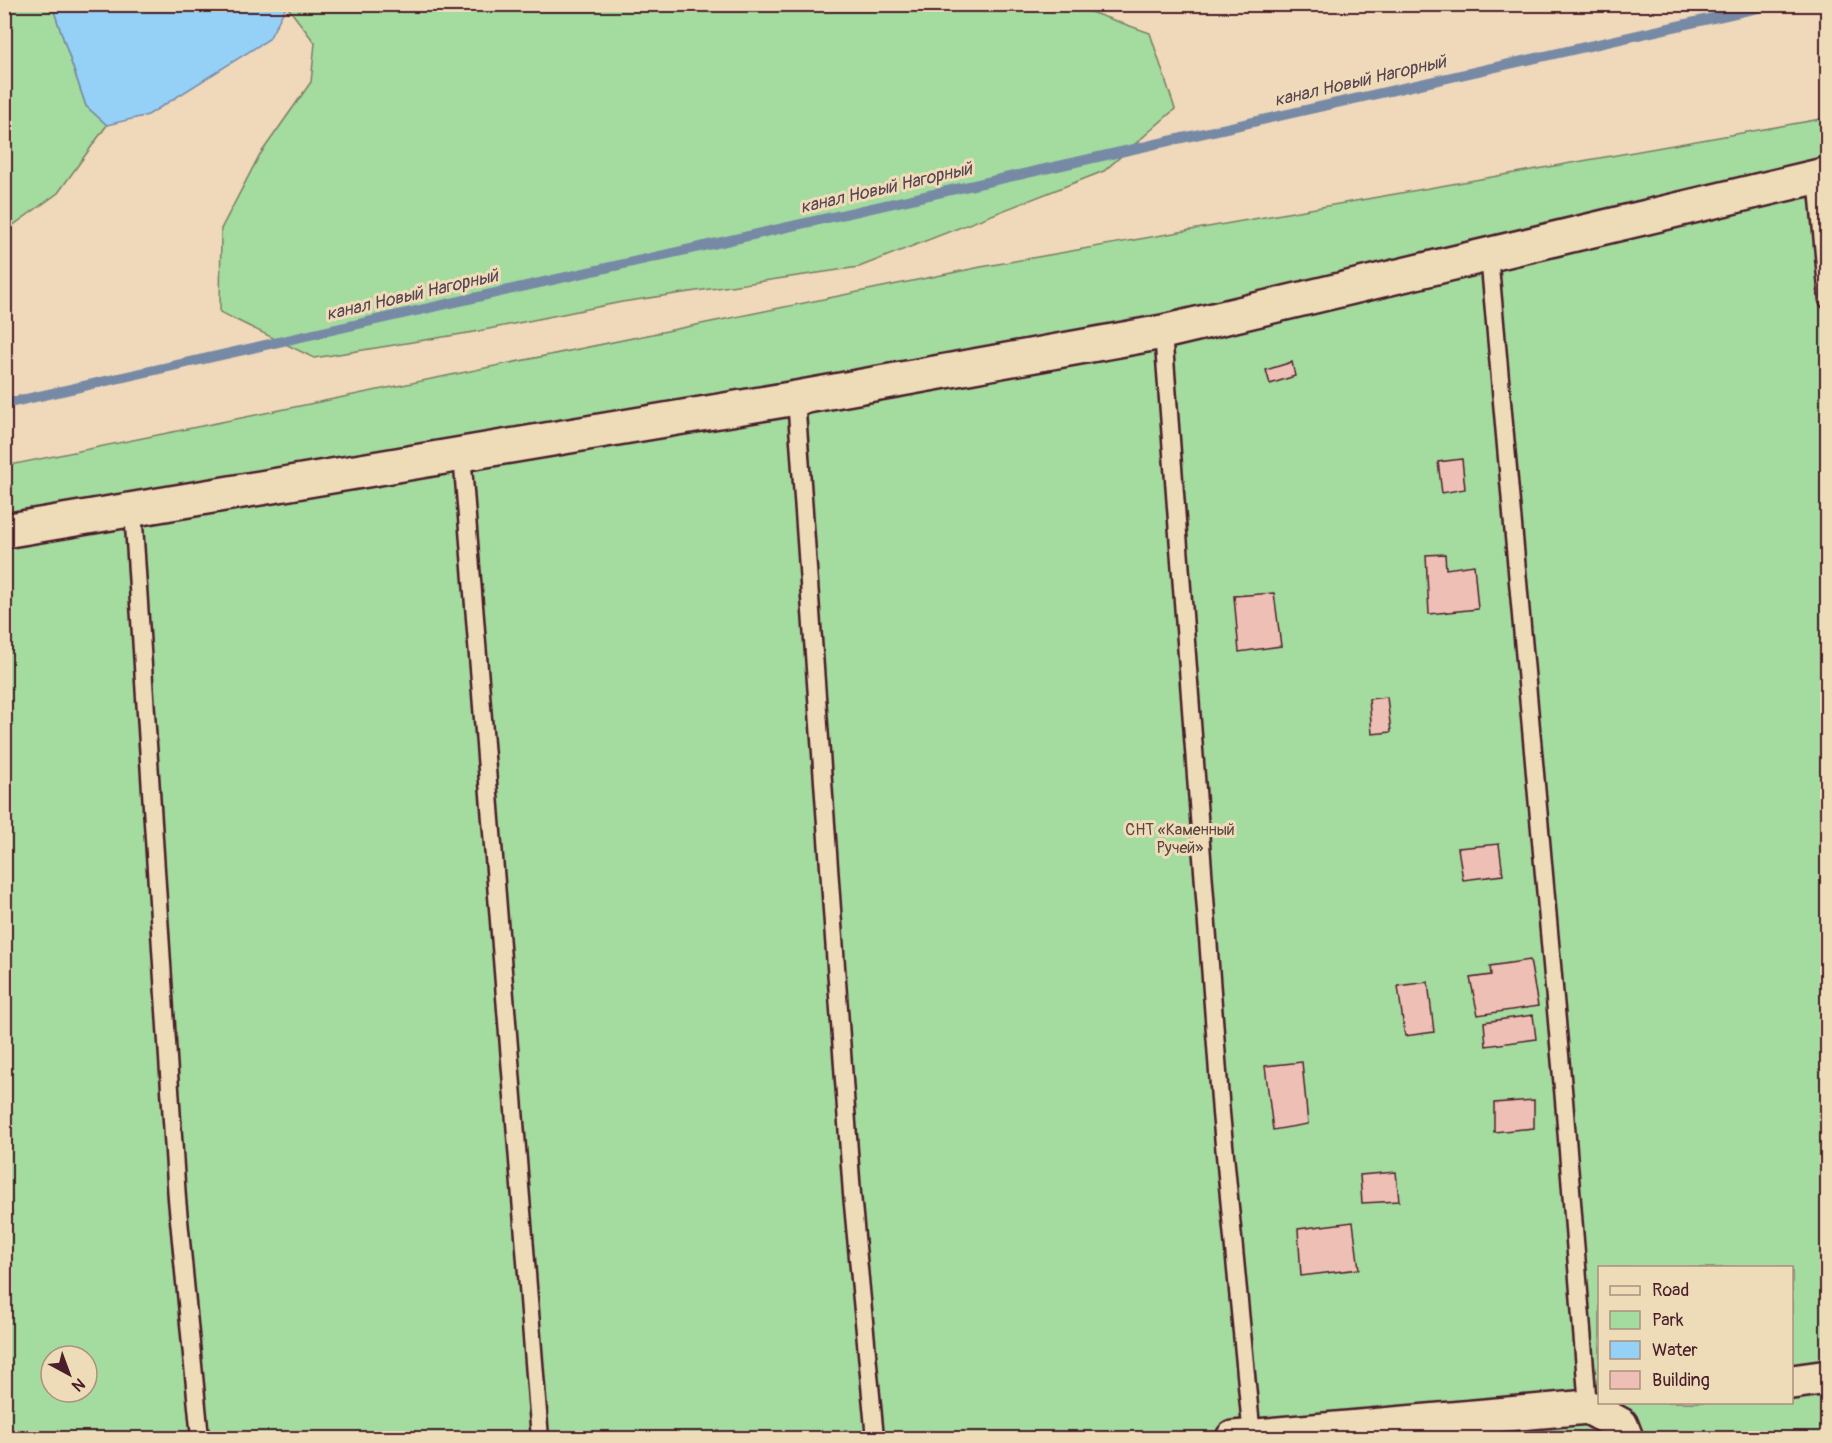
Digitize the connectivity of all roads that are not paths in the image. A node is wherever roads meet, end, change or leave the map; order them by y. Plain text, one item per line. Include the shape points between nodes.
1 (1822, 175) edge
2 (1489, 255) junction
3 (1827, 300) edge
4 (1163, 332) junction
5 (796, 398) junction
6 (462, 454) junction
7 (134, 509) junction
8 (4, 531) edge
9 (1827, 1377) edge
10 (1793, 1382) edge
11 (1611, 1404) edge
12 (1588, 1407) junction
13 (200, 1438) edge
14 (540, 1438) edge
15 (875, 1438) edge
16 (1242, 1438) edge
17 (1626, 1438) edge

1 - 2 street
1 - 3 lane
2 - 4 street
2 - 12 lane
4 - 5 street
4 - 16 lane
5 - 6 street
5 - 15 lane via 852,1194
6 - 7 street
6 - 14 lane
7 - 8 street
7 - 13 lane via 177,1199
9 - 10 street
11 - 12 street
12 - 16 street
12 - 17 street via 1621,1425

